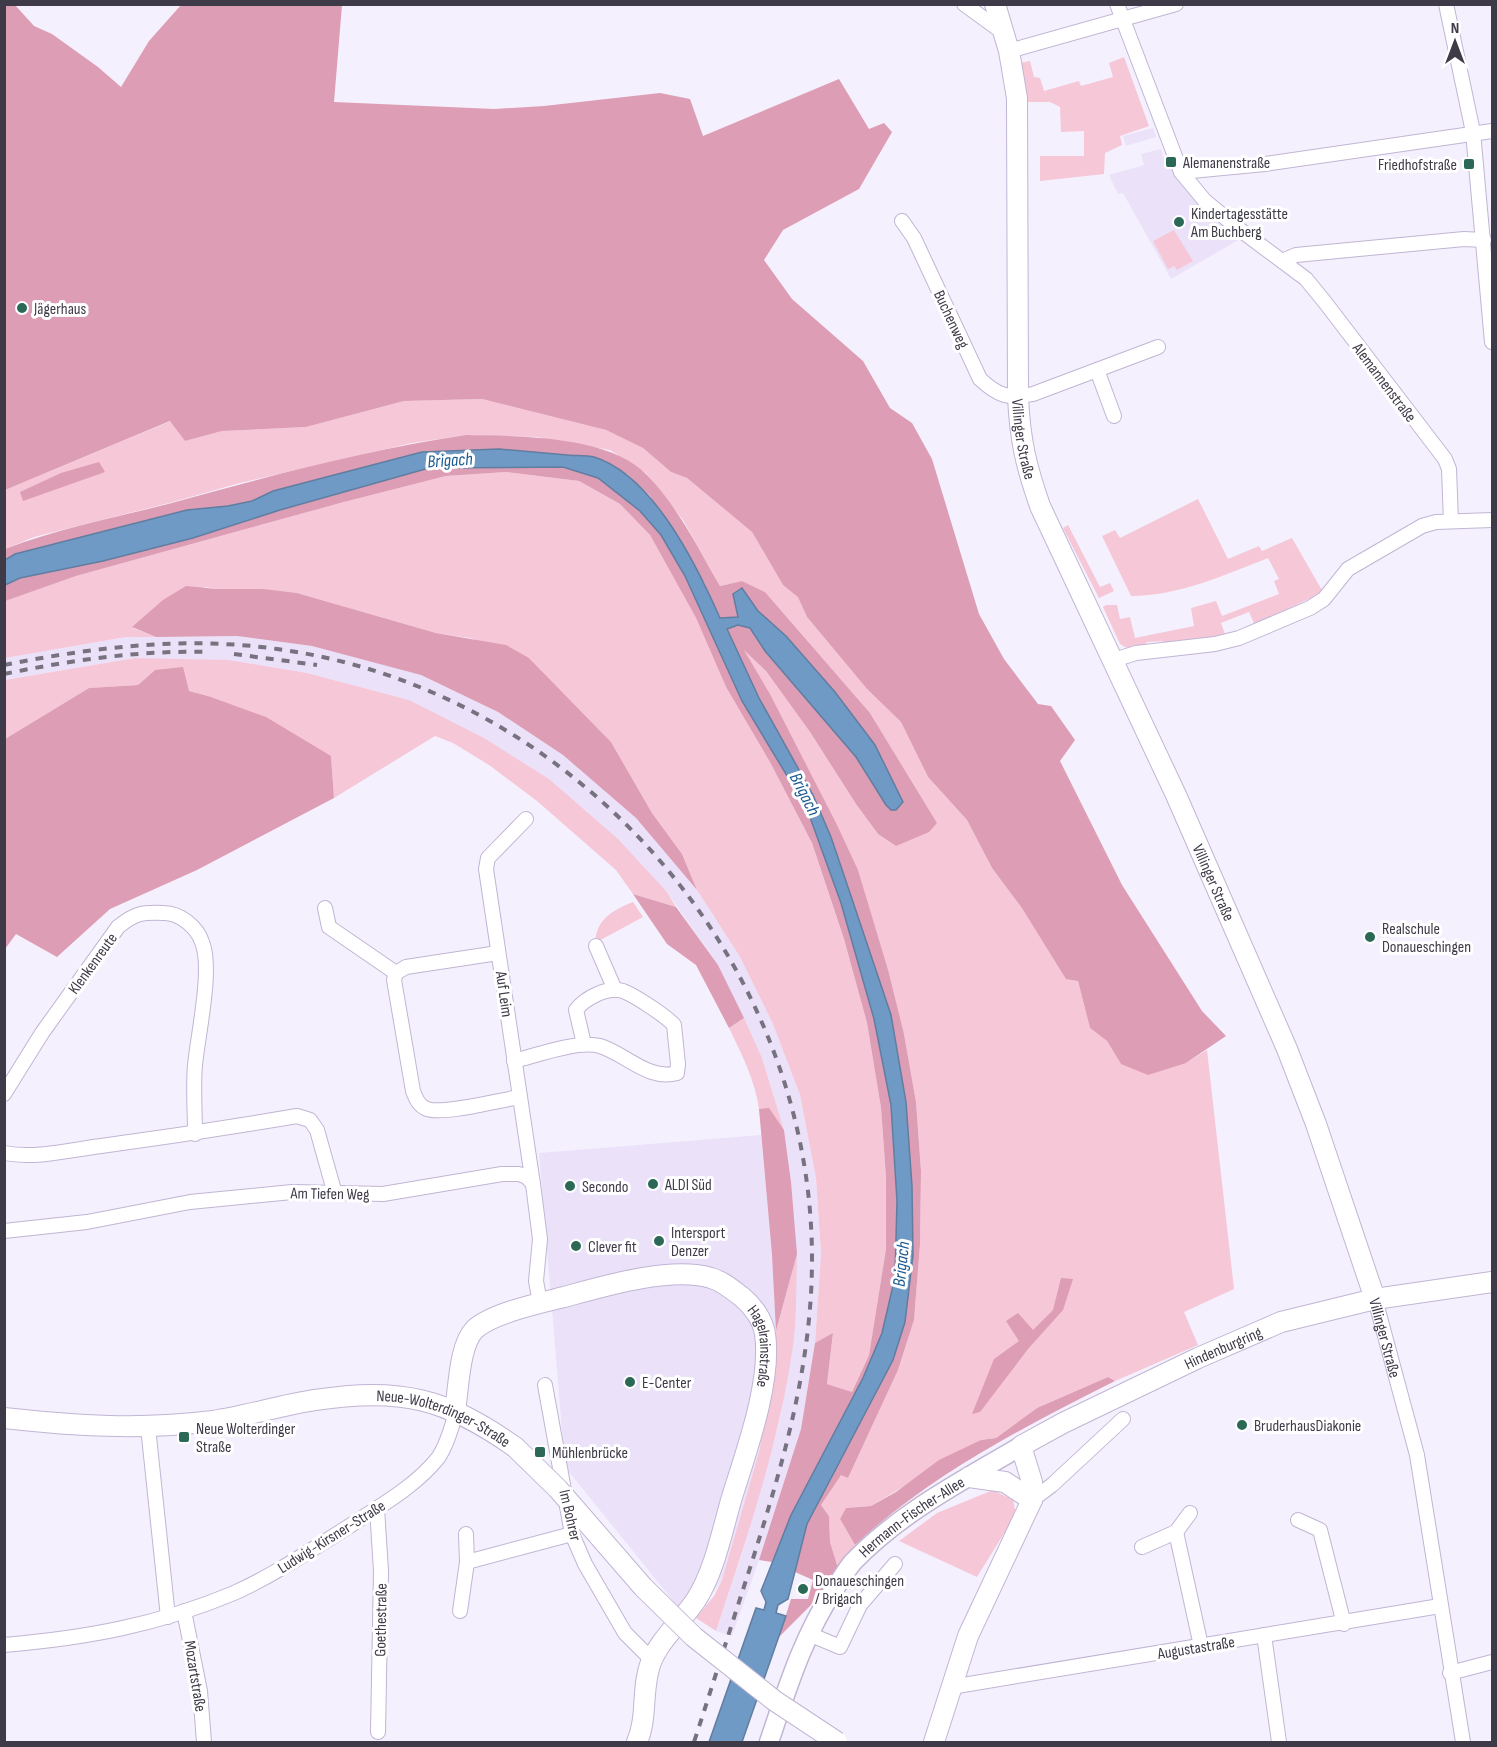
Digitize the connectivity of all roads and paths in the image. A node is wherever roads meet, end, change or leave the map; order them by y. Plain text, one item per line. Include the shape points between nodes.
1 (964, 4) edge
2 (995, 4) edge
3 (1117, 4) edge
4 (1176, 4) edge
5 (1446, 4) edge
6 (1121, 19) junction
7 (1003, 27) junction
8 (1009, 51) junction
9 (1492, 131) edge
10 (1473, 132) junction
11 (1182, 172) junction
12 (902, 221) dead end
13 (1484, 240) junction
14 (1282, 261) junction
15 (1492, 342) edge
16 (1158, 347) dead end
17 (1097, 370) junction
18 (1018, 397) junction
19 (1114, 416) dead end
20 (1492, 520) edge
21 (1451, 521) junction
22 (1114, 660) junction
23 (526, 819) dead end
24 (325, 908) dead end
25 (596, 946) dead end
26 (498, 953) junction
27 (396, 974) junction
28 (615, 990) junction
29 (584, 1044) junction
30 (514, 1061) junction
31 (4, 1094) edge
32 (520, 1097) junction
33 (195, 1134) junction
34 (4, 1153) edge
35 (533, 1184) junction
36 (335, 1194) junction
37 (4, 1231) edge
38 (1492, 1282) edge
39 (1375, 1299) junction
40 (540, 1303) junction
41 (545, 1385) dead end
42 (456, 1412) junction
43 (4, 1418) edge
44 (1123, 1419) dead end
45 (147, 1427) junction
46 (1021, 1446) junction
47 (969, 1477) junction
48 (1032, 1500) junction
49 (377, 1508) junction
50 (1190, 1513) dead end
51 (1299, 1520) dead end
52 (1176, 1532) junction
53 (466, 1534) dead end
54 (572, 1534) junction
55 (1142, 1547) dead end
56 (467, 1562) junction
57 (895, 1564) dead end
58 (1440, 1606) junction
59 (184, 1611) junction
60 (460, 1611) dead end
61 (168, 1617) junction
62 (1344, 1624) junction
63 (809, 1634) junction
64 (1264, 1635) junction
65 (4, 1645) edge
66 (1201, 1646) junction
67 (652, 1660) junction
68 (1492, 1662) edge
69 (1450, 1672) junction
70 (951, 1687) junction
71 (378, 1732) dead end
72 (204, 1743) edge
73 (637, 1743) edge
74 (769, 1743) edge
75 (837, 1743) edge
76 (934, 1743) edge
77 (1279, 1743) edge
78 (1463, 1743) edge

1 - 7 street via 997,28
2 - 7 main road, Villinger Straße
3 - 6 street, Alemannenstraße
4 - 6 street
5 - 10 street
6 - 8 street
6 - 11 street, Alemannenstraße
7 - 8 main road, Villinger Straße
8 - 18 main road, Villinger Straße via 1017,98
9 - 10 street
10 - 11 street via 1350,153
10 - 13 street
11 - 14 street, Alemannenstraße via 1205,201
12 - 18 street, Buchenweg via 914,238 980,379 1001,395
13 - 14 street via 1296,255
13 - 15 street
14 - 21 street, Alemannenstraße via 1312,286 1445,459 1449,469
16 - 17 street
17 - 18 street
17 - 19 street
18 - 22 main road, Villinger Straße via 1026,466 1040,506
20 - 21 street
21 - 22 street via 1422,526 1348,569 1324,599 1310,608 1239,638 1136,653
22 - 39 main road, Villinger Straße via 1287,1049
23 - 26 street, Auf Leim via 488,858 486,869
24 - 27 street via 329,927
25 - 28 street
26 - 27 street via 406,967
26 - 30 street, Auf Leim
27 - 32 street via 413,1091 420,1104 444,1111
28 - 29 street via 606,991 576,1010
28 - 29 street via 624,991 674,1025 676,1073 667,1075 636,1066 600,1046
29 - 30 street
30 - 32 street, Auf Leim
31 - 33 street, Klenkenreute via 42,1033 118,927 143,912 169,913 187,921 202,941 207,967 195,1067
32 - 35 street, Auf Leim
33 - 34 street via 45,1154
33 - 36 street via 297,1116 310,1120 317,1130
35 - 36 street, Am Tiefen Weg via 519,1174 502,1174 382,1194
35 - 40 street via 540,1239 536,1281
36 - 37 street, Am Tiefen Weg via 292,1192 190,1202 87,1222
38 - 39 main road, Hindenburgring
39 - 46 main road, Hindenburgring via 1281,1322 1198,1358
39 - 58 street, Villinger Straße via 1417,1455
40 - 42 main road, Hagelrainstraße via 475,1329 464,1348
40 - 67 main road, Hagelrainstraße via 633,1279 692,1275 712,1278 732,1289 753,1306 765,1332 763,1390 715,1557 696,1599
41 - 54 street, Im Bohrer
42 - 45 main road, Neue-Wolterdinger-Straße via 413,1397 368,1394 315,1400 214,1421
42 - 49 street, Ludwig-Kirsner-Straße via 438,1457 408,1486
42 - 75 main road, Neue-Wolterdinger-Straße, bridge via 516,1448 694,1637 775,1701
43 - 45 main road, Neue-Wolterdinger-Straße via 83,1426
44 - 48 street
45 - 61 street
46 - 47 street, Hermann-Fischer-Allee
46 - 48 main road via 1032,1482
47 - 48 main road via 1005,1482
47 - 63 street, Hermann-Fischer-Allee via 890,1528 852,1563
48 - 70 main road via 969,1636
49 - 59 street, Ludwig-Kirsner-Straße via 290,1564
49 - 71 street, Goethestraße via 381,1571
50 - 52 street
51 - 62 street via 1320,1530
52 - 55 street
52 - 66 street
53 - 56 street
54 - 56 street
54 - 67 street, Im Bohrer via 626,1634
56 - 60 street
57 - 63 street via 860,1605 840,1647
58 - 62 street, Augustastraße
58 - 69 street, Villinger Straße
59 - 61 street, Ludwig-Kirsner-Straße
59 - 72 street, Mozartstraße via 200,1691
61 - 65 street, Ludwig-Kirsner-Straße via 64,1640
62 - 64 street, Augustastraße
63 - 74 street, Hermann-Fischer-Allee
64 - 66 street, Augustastraße
64 - 77 street
66 - 70 street, Augustastraße
67 - 73 main road, Hagelrainstraße
68 - 69 street
69 - 78 street, Villinger Straße
70 - 76 main road

